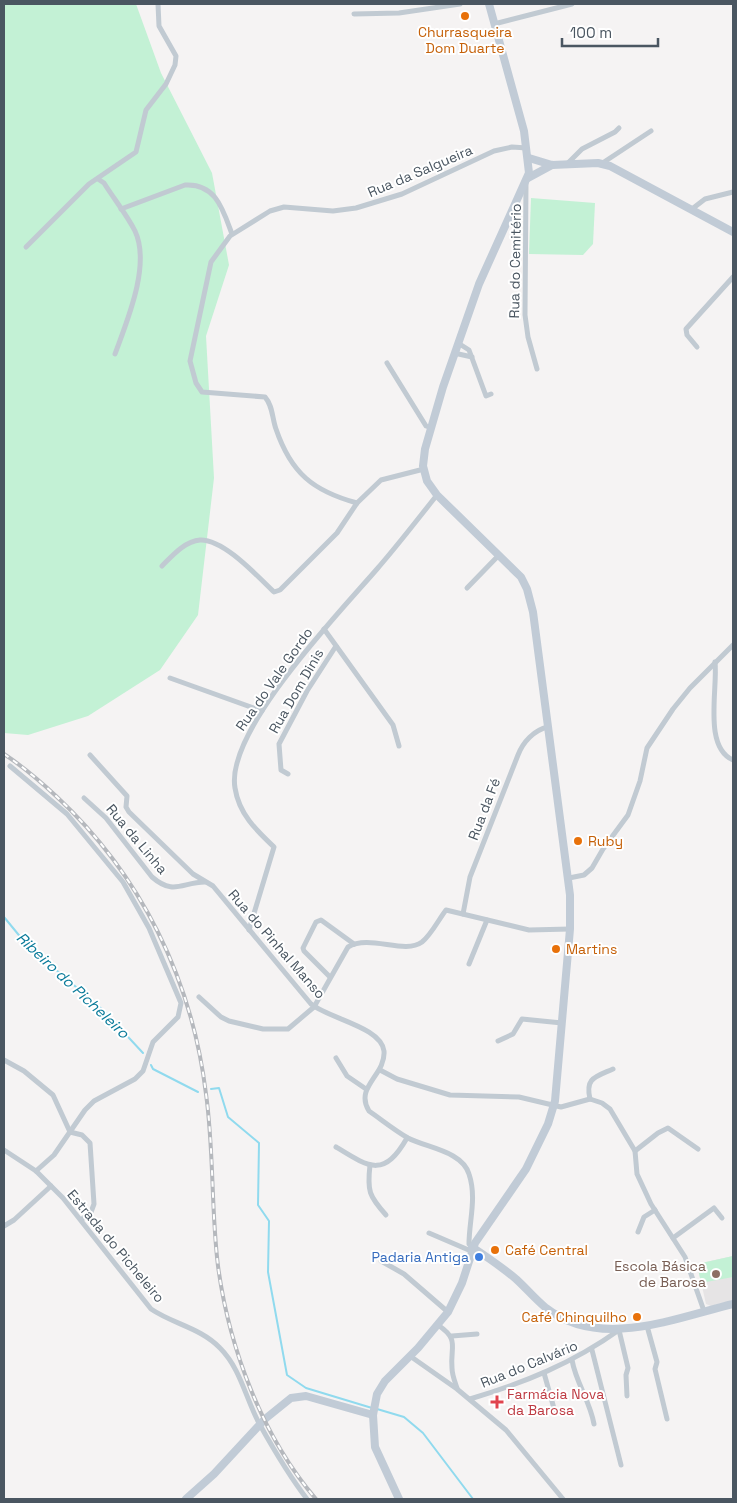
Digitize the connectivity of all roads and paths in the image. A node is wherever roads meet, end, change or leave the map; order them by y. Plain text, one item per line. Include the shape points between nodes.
1 (158, 4) edge
2 (460, 4) edge
3 (489, 4) edge
4 (572, 4) edge
5 (354, 14) dead end
6 (494, 24) junction
7 (619, 128) dead end
8 (651, 131) dead end
9 (528, 148) junction
10 (529, 158) junction
11 (568, 163) junction
12 (602, 164) junction
13 (552, 165) junction
14 (98, 179) junction
15 (527, 180) junction
16 (733, 192) edge
17 (121, 209) junction
18 (692, 209) junction
19 (733, 232) edge
20 (232, 234) junction
21 (26, 248) dead end
22 (733, 278) edge
23 (458, 343) junction
24 (697, 347) dead end
25 (454, 353) junction
26 (115, 354) dead end
27 (472, 357) junction
28 (387, 363) dead end
29 (537, 369) dead end
30 (491, 394) dead end
31 (432, 428) junction
32 (424, 469) junction
33 (437, 495) junction
34 (357, 503) junction
35 (499, 555) junction
36 (162, 566) dead end
37 (467, 588) dead end
38 (324, 629) junction
39 (733, 645) edge
40 (336, 646) junction
41 (715, 662) junction
42 (170, 678) dead end
43 (262, 712) junction
44 (548, 727) junction
45 (399, 746) dead end
46 (90, 755) dead end
47 (733, 760) edge
48 (10, 766) dead end
49 (288, 774) dead end
50 (84, 798) dead end
51 (569, 878) junction
52 (205, 882) junction
53 (464, 914) junction
54 (487, 920) junction
55 (570, 929) junction
56 (249, 930) junction
57 (354, 944) junction
58 (469, 964) dead end
59 (330, 978) junction
60 (199, 997) dead end
61 (314, 1007) junction
62 (562, 1024) junction
63 (498, 1041) dead end
64 (336, 1058) dead end
65 (4, 1060) edge
66 (613, 1069) dead end
67 (380, 1070) junction
68 (366, 1089) junction
69 (590, 1099) junction
70 (554, 1106) junction
71 (70, 1132) junction
72 (408, 1138) junction
73 (336, 1147) dead end
74 (698, 1149) dead end
75 (4, 1150) edge
76 (635, 1152) junction
77 (370, 1165) junction
78 (36, 1171) junction
79 (51, 1186) junction
80 (655, 1210) junction
81 (386, 1215) dead end
82 (722, 1218) dead end
83 (81, 1220) junction
84 (4, 1226) edge
85 (638, 1232) dead end
86 (428, 1233) dead end
87 (673, 1238) junction
88 (472, 1249) junction
89 (381, 1262) dead end
90 (733, 1304) edge
91 (448, 1312) junction
92 (704, 1312) junction
93 (438, 1325) junction
94 (647, 1326) junction
95 (619, 1330) junction
96 (477, 1334) dead end
97 (452, 1336) junction
98 (592, 1350) junction
99 (410, 1356) junction
100 (572, 1360) junction
101 (544, 1373) junction
102 (457, 1389) junction
103 (627, 1396) dead end
104 (470, 1399) junction
105 (373, 1410) junction
106 (555, 1412) dead end
107 (667, 1420) dead end
108 (259, 1424) junction
109 (594, 1424) dead end
110 (621, 1465) dead end
111 (186, 1499) edge
112 (307, 1499) edge
113 (399, 1499) edge
114 (563, 1499) edge

1 - 14 street via 160,26 176,56 175,65 166,84 146,110 136,152
2 - 5 street via 413,12
3 - 6 main road
4 - 6 street
6 - 9 main road
7 - 11 street via 582,149
8 - 12 street
9 - 10 main road
9 - 20 street, Rua da Salgueira via 494,151 402,194 356,208 333,211 284,207 270,211
10 - 13 main road
10 - 15 main road
11 - 12 main road
11 - 13 main road
12 - 18 main road via 620,170
13 - 15 main road
14 - 17 street
14 - 21 street via 89,184
15 - 23 main road via 479,284
15 - 29 street, Rua do Cemitério via 525,315
16 - 18 street via 705,199
17 - 20 street via 195,184 216,197
17 - 26 street via 135,231 141,259
18 - 19 main road
20 - 34 street, Rua da Salgueira via 211,262 205,284 190,361 196,383 202,392 264,397 270,403 290,464 319,489
22 - 24 street via 686,329
23 - 25 main road
23 - 27 street via 464,345
25 - 27 street
25 - 31 main road
27 - 30 street via 486,396
28 - 31 street via 426,426
31 - 32 main road via 424,455
32 - 33 main road via 427,481
32 - 34 street via 380,480
33 - 35 main road
33 - 38 street, Rua do Vale Gordo
34 - 36 street via 337,533 280,590 274,592 240,560 218,545 200,540 181,547
35 - 37 street
35 - 44 main road via 524,581 529,595
38 - 40 street
38 - 43 street, Rua do Vale Gordo
39 - 41 street
40 - 45 street via 393,725
40 - 49 street, Rua Dom Dinis via 279,744 281,770
41 - 47 street via 714,725 724,753
41 - 51 street via 690,688 647,748 628,815 592,868 584,875
42 - 43 street
43 - 56 street, Rua do Vale Gordo via 236,759 235,787 244,814 274,847
44 - 51 main road
44 - 53 street, Rua da Fé via 522,745 470,877
46 - 52 street, Rua do Pinhal Manso via 127,796 129,812
48 - 71 street via 67,814 123,882 149,928 181,1003 178,1017 153,1042 143,1071 135,1079 94,1101
50 - 52 street, Rua da Linha via 106,818 160,885 183,888
51 - 55 main road
52 - 56 street, Rua do Pinhal Manso via 213,886
53 - 54 street
53 - 57 street via 446,910 422,942 411,946 369,942
54 - 55 street via 528,930
54 - 58 street
55 - 62 main road
56 - 61 street, Rua do Pinhal Manso
57 - 59 street via 348,947
57 - 59 street via 321,920 316,922 303,948
59 - 61 street
60 - 61 street via 221,1017 272,1030 295,1025
61 - 67 street, Rua do Pinhal Manso via 377,1036 384,1050
62 - 63 street via 522,1019 513,1034
62 - 70 main road
64 - 68 street via 347,1076
65 - 71 street via 24,1071 53,1095
66 - 69 street via 589,1082
67 - 68 street
67 - 70 street via 397,1079 450,1095 519,1097
68 - 72 street via 364,1100 370,1111
69 - 70 street
69 - 76 street via 610,1109
70 - 88 main road via 526,1169
71 - 78 street via 54,1156
71 - 83 street via 82,1135 90,1143 94,1204 91,1212
72 - 77 street via 395,1157 383,1164
72 - 88 street via 451,1155 465,1166 471,1181 473,1214 469,1244
73 - 77 street
74 - 76 street via 668,1128
75 - 78 street, Estrada do Picheleiro
76 - 80 street via 637,1174
77 - 81 street via 368,1190
78 - 79 street, Estrada do Picheleiro
79 - 83 street, Estrada do Picheleiro
79 - 84 street
80 - 85 street via 644,1217
80 - 87 street
82 - 87 street via 714,1208
83 - 108 street, Estrada do Picheleiro via 151,1309 203,1334 222,1349 231,1361
86 - 88 street
87 - 92 street via 693,1277
88 - 91 main road via 462,1283
88 - 95 main road via 504,1269 545,1308 560,1317
89 - 91 street via 404,1274
90 - 92 main road
91 - 93 main road
92 - 94 main road
93 - 97 street
93 - 99 main road
94 - 95 main road
94 - 107 street
95 - 98 street, Rua do Calvário
95 - 103 street via 628,1368
96 - 97 street
97 - 102 street via 451,1367
98 - 100 street, Rua do Calvário
98 - 110 street
99 - 102 street
99 - 105 main road via 385,1381
100 - 101 street, Rua do Calvário
100 - 109 street
101 - 104 street, Rua do Calvário
101 - 106 street
102 - 104 street
104 - 114 street via 518,1442
105 - 108 main road via 298,1396
105 - 113 main road via 376,1451
108 - 111 main road via 214,1474
108 - 112 street, Estrada do Picheleiro

